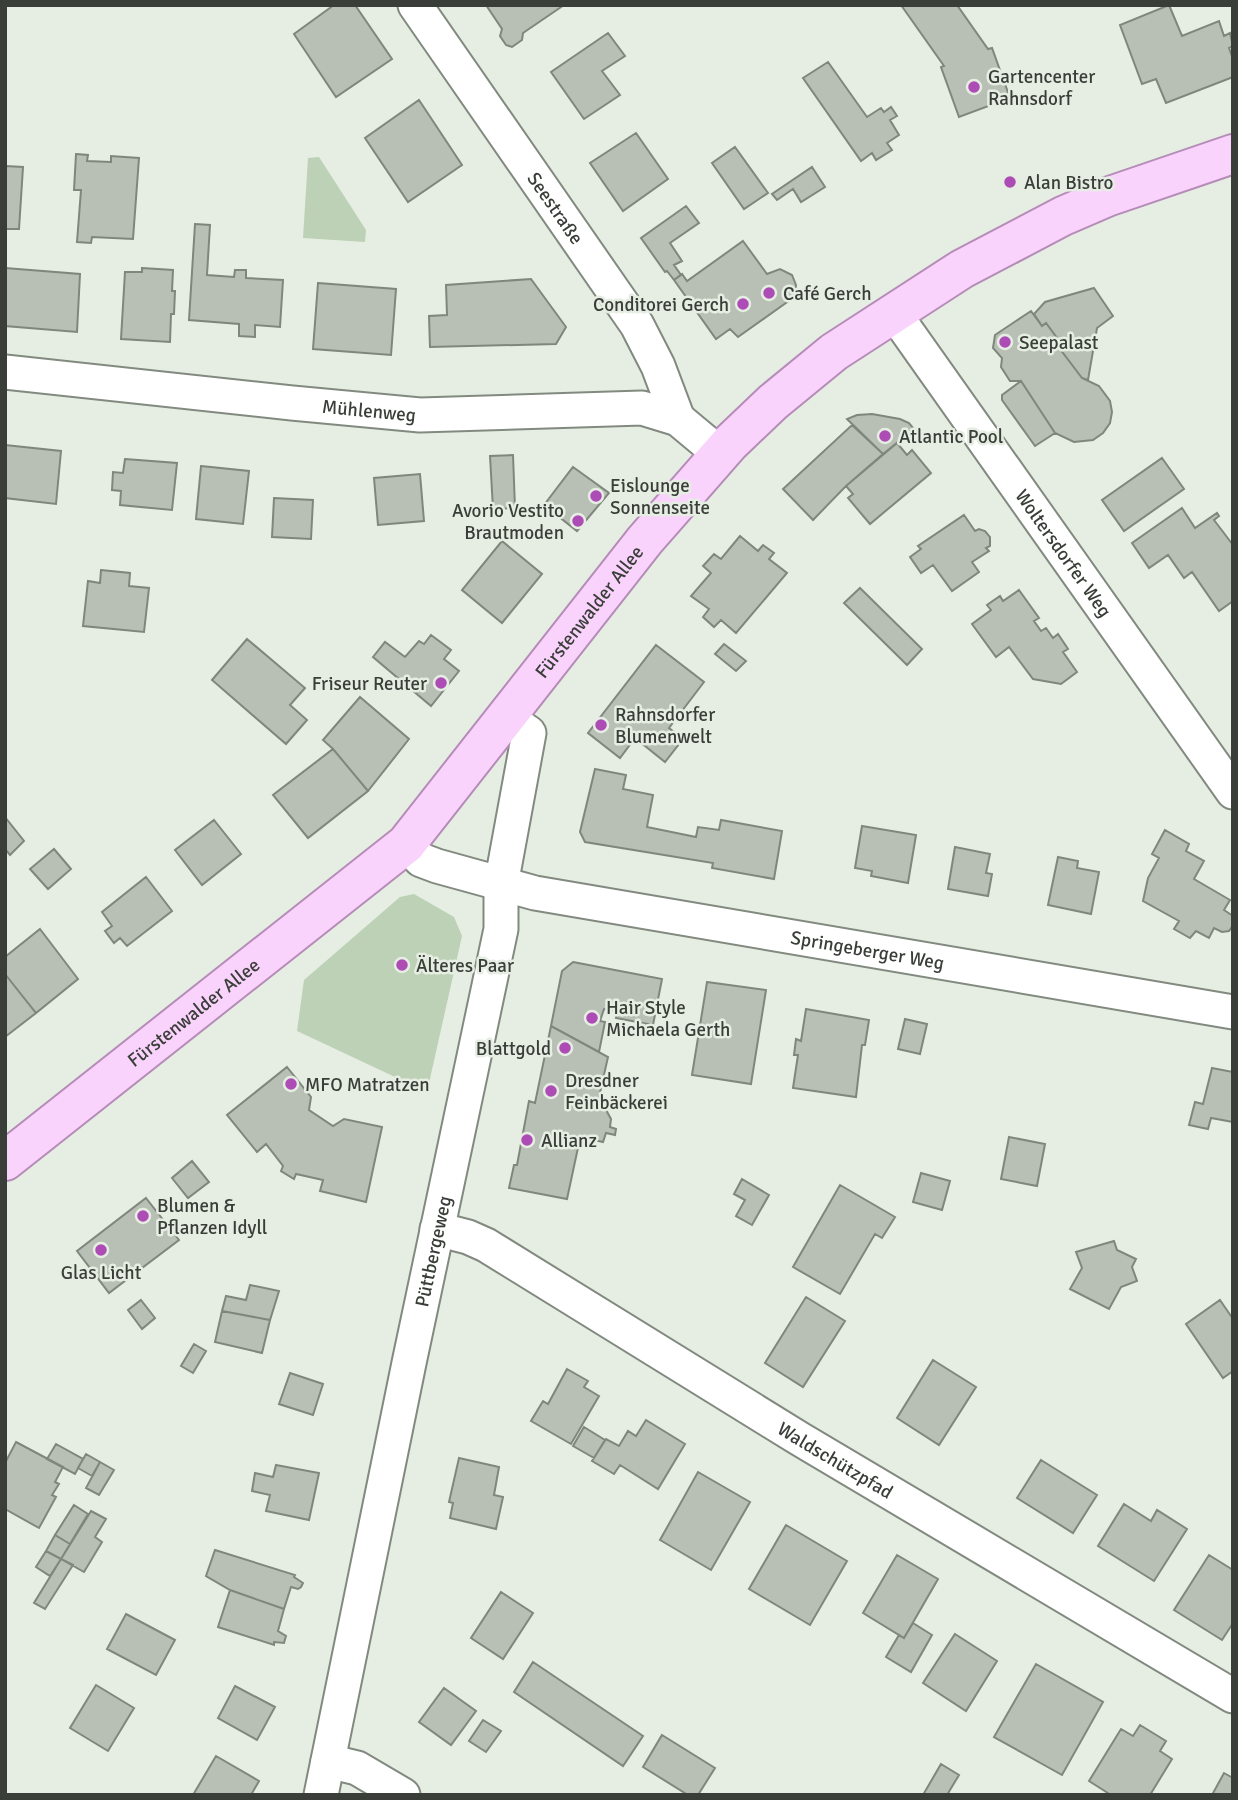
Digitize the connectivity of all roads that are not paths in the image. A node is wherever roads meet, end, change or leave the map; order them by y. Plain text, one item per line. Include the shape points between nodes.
1 (415, 5) edge
2 (1233, 154) edge
3 (894, 313) junction
4 (5, 372) edge
5 (678, 419) junction
6 (720, 454) junction
7 (507, 718) junction
8 (1233, 792) edge
9 (406, 844) junction
10 (501, 885) junction
11 (1233, 1012) edge
12 (5, 1161) edge
13 (437, 1229) junction
14 (1233, 1696) edge
15 (328, 1760) junction
16 (321, 1795) edge
17 (403, 1795) edge

1 - 5 street, Seestraße via 637,325
2 - 3 main road, Fürstenwalder Allee via 1063,216 962,269
3 - 6 main road, Fürstenwalder Allee via 834,352
3 - 8 street, Woltersdorfer Weg
4 - 5 street, Mühlenweg via 420,415 642,408
5 - 6 street, Mühlenweg
6 - 7 main road, Fürstenwalder Allee via 645,540
7 - 9 main road, Fürstenwalder Allee
7 - 10 street, Püttbergeweg via 529,733
9 - 10 street, Springeberger Weg via 421,860
9 - 12 main road, Fürstenwalder Allee
10 - 11 street, Springeberger Weg
10 - 13 street, Püttbergeweg via 501,929
13 - 14 street, Waldschützpfad via 486,1245 800,1439
13 - 15 street, Püttbergeweg
15 - 16 street, Püttbergeweg
15 - 17 street via 357,1768

